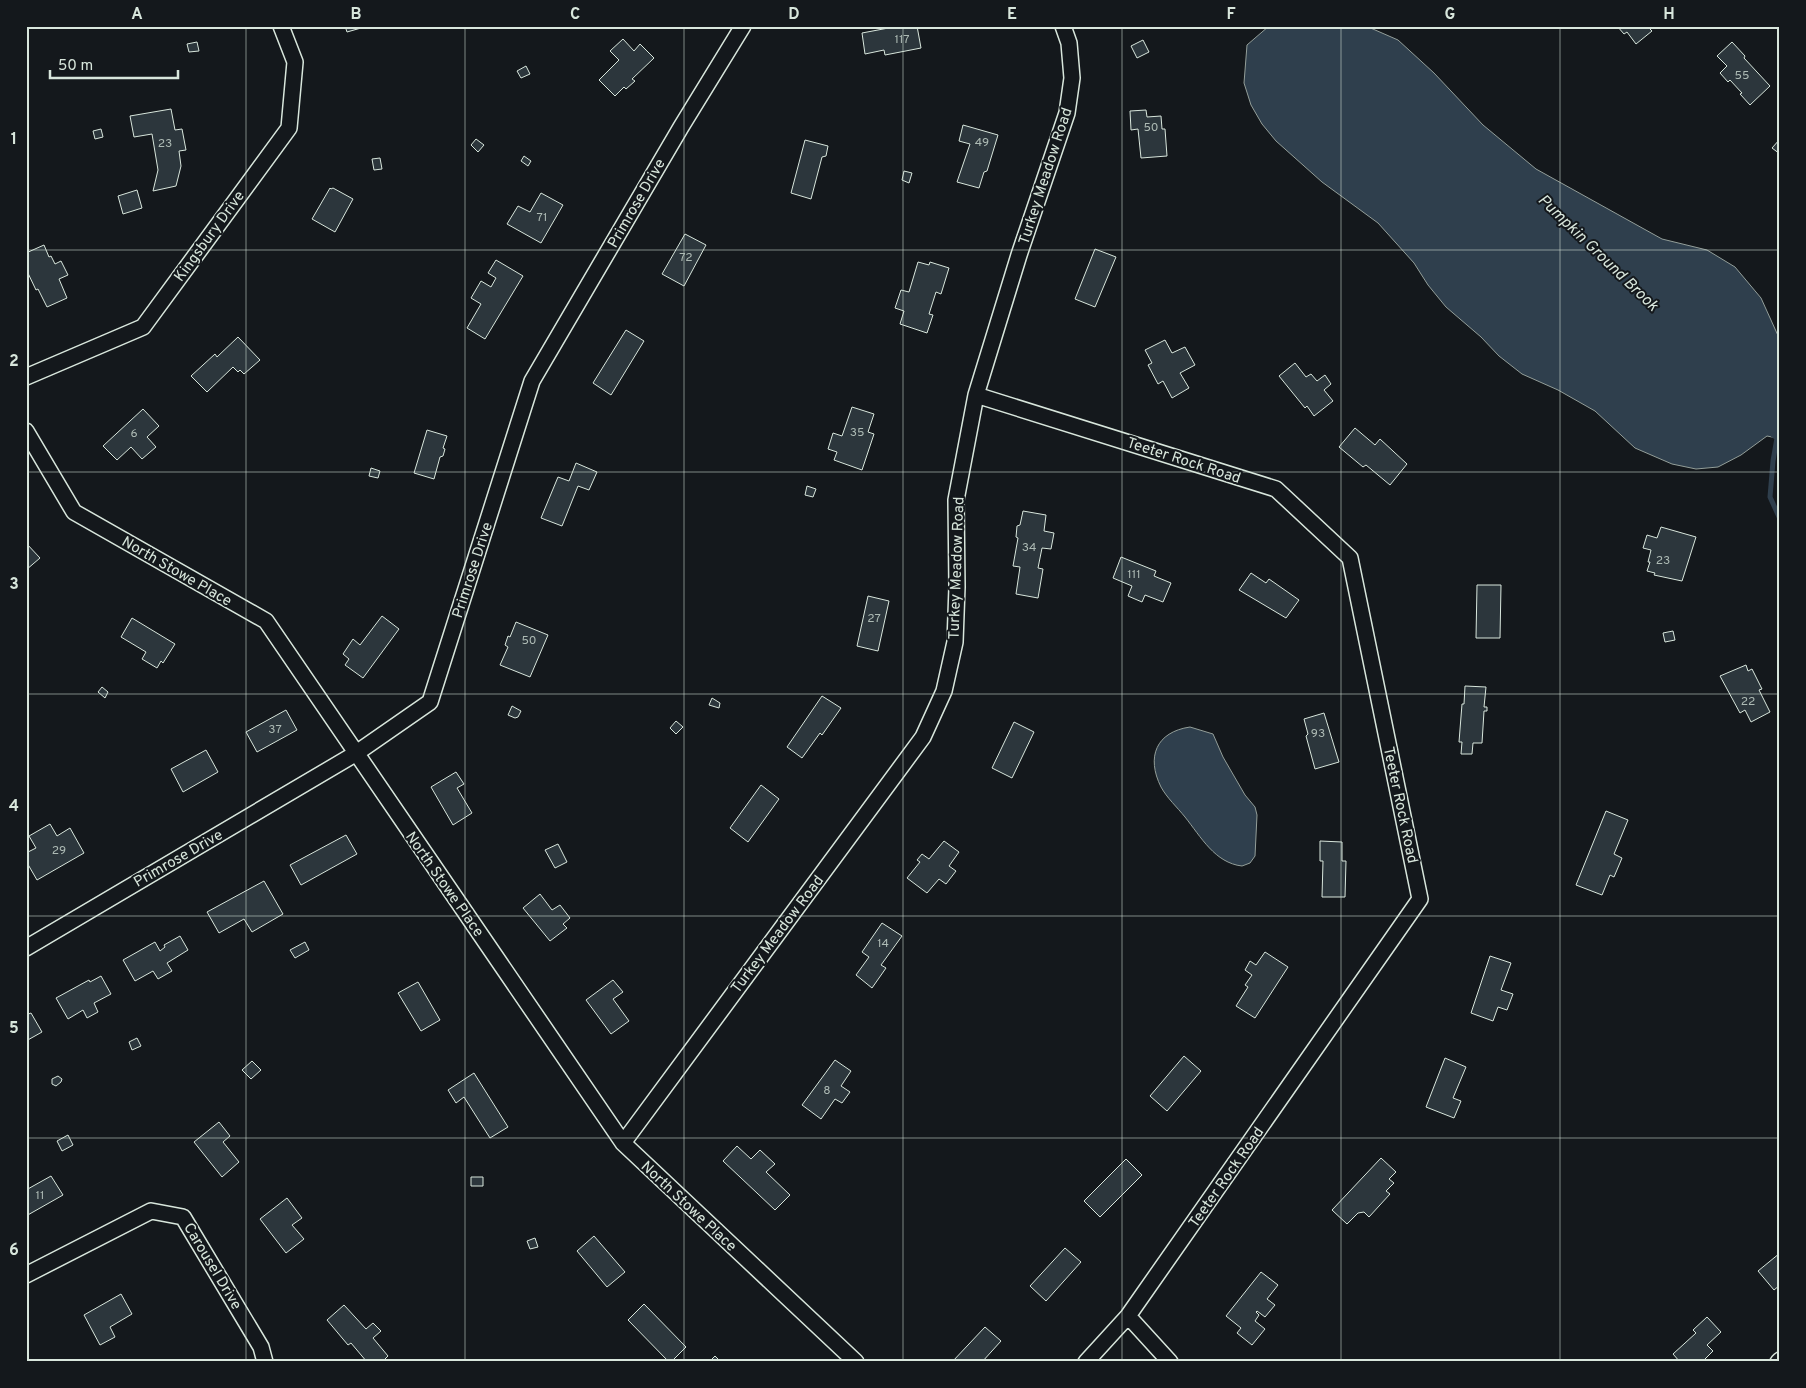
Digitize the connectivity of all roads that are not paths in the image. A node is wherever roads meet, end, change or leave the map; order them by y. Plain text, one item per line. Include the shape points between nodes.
1 (281, 26) edge
2 (743, 26) edge
3 (1063, 26) edge
4 (26, 376) edge
5 (976, 395) junction
6 (26, 431) edge
7 (355, 754) junction
8 (26, 948) edge
9 (623, 1143) junction
10 (26, 1275) edge
11 (1128, 1316) junction
12 (264, 1362) edge
13 (856, 1362) edge
14 (1086, 1362) edge
15 (1170, 1362) edge

1 - 4 street, Kingsbury Drive via 294,62 289,128 143,327
2 - 7 street, Primrose Drive via 532,381 430,702
3 - 5 street, Turkey Meadow Road via 1072,78 1067,113
5 - 9 street, Turkey Meadow Road via 956,500 955,642 944,691 924,737
5 - 11 street, Teeter Rock Road via 1276,489 1350,558 1420,899
6 - 7 street, North Stowe Place via 74,512 266,621
7 - 8 street, Primrose Drive
7 - 9 street, North Stowe Place
9 - 13 street, North Stowe Place
10 - 12 street, Carousel Drive via 151,1212 183,1216 261,1347
11 - 14 street, Teeter Rock Road
11 - 15 street

